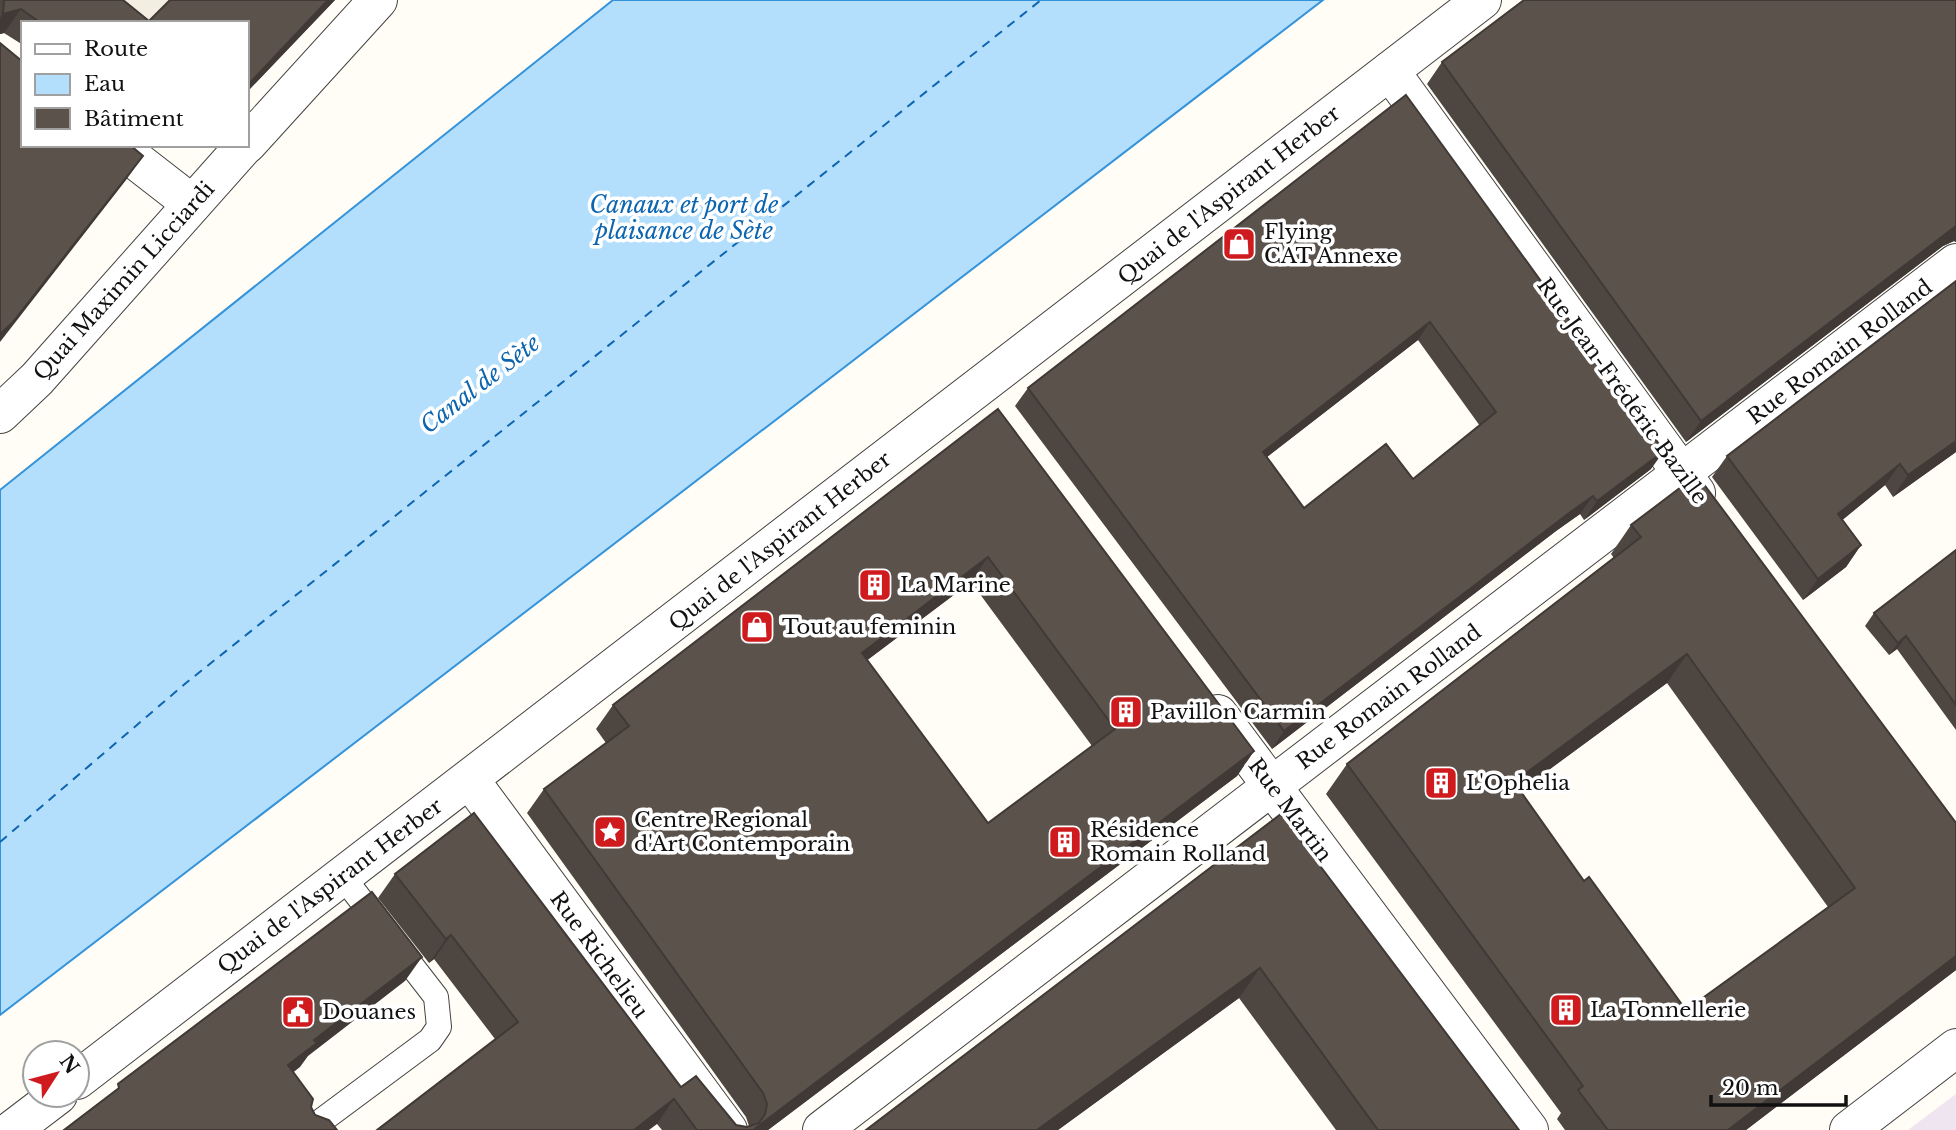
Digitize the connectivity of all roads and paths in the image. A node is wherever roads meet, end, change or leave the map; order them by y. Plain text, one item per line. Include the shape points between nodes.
1 (378, 0) edge
2 (1482, 0) edge
3 (1390, 71) junction
4 (248, 142) edge
5 (119, 147) edge
6 (243, 147) edge
7 (192, 204) junction
8 (1956, 263) edge
9 (0, 414) edge
10 (1681, 473) junction
11 (1721, 526) edge
12 (1197, 686) edge
13 (470, 780) junction
14 (1272, 786) junction
15 (343, 877) junction
16 (1956, 1048) edge
17 (91, 1069) edge
18 (40, 1109) edge
19 (12, 1130) edge
20 (309, 1130) edge
21 (728, 1130) edge
22 (822, 1130) edge
23 (1529, 1130) edge
24 (1849, 1130) edge

1 - 4 street, Quai Maximin Licciardi
2 - 3 street, Quai de l'Aspirant Herber
3 - 10 street, Rue Jean-Frédéric Bazille
3 - 13 street, Quai de l'Aspirant Herber via 985,401
5 - 7 street
6 - 7 street, Quai Maximin Licciardi
7 - 9 street, Quai Maximin Licciardi via 37,379
8 - 10 street, Rue Romain Rolland
10 - 11 street, Rue Jean-Frédéric Bazille
10 - 14 street, Rue Romain Rolland
12 - 14 street, Rue Martin
13 - 15 street, Quai de l'Aspirant Herber
13 - 21 street, Rue Richelieu
14 - 22 street, Rue Romain Rolland
14 - 23 street, Rue Martin
15 - 17 street, Quai de l'Aspirant Herber
15 - 20 lane via 436,997 439,1027 430,1040
16 - 24 street
18 - 19 street

